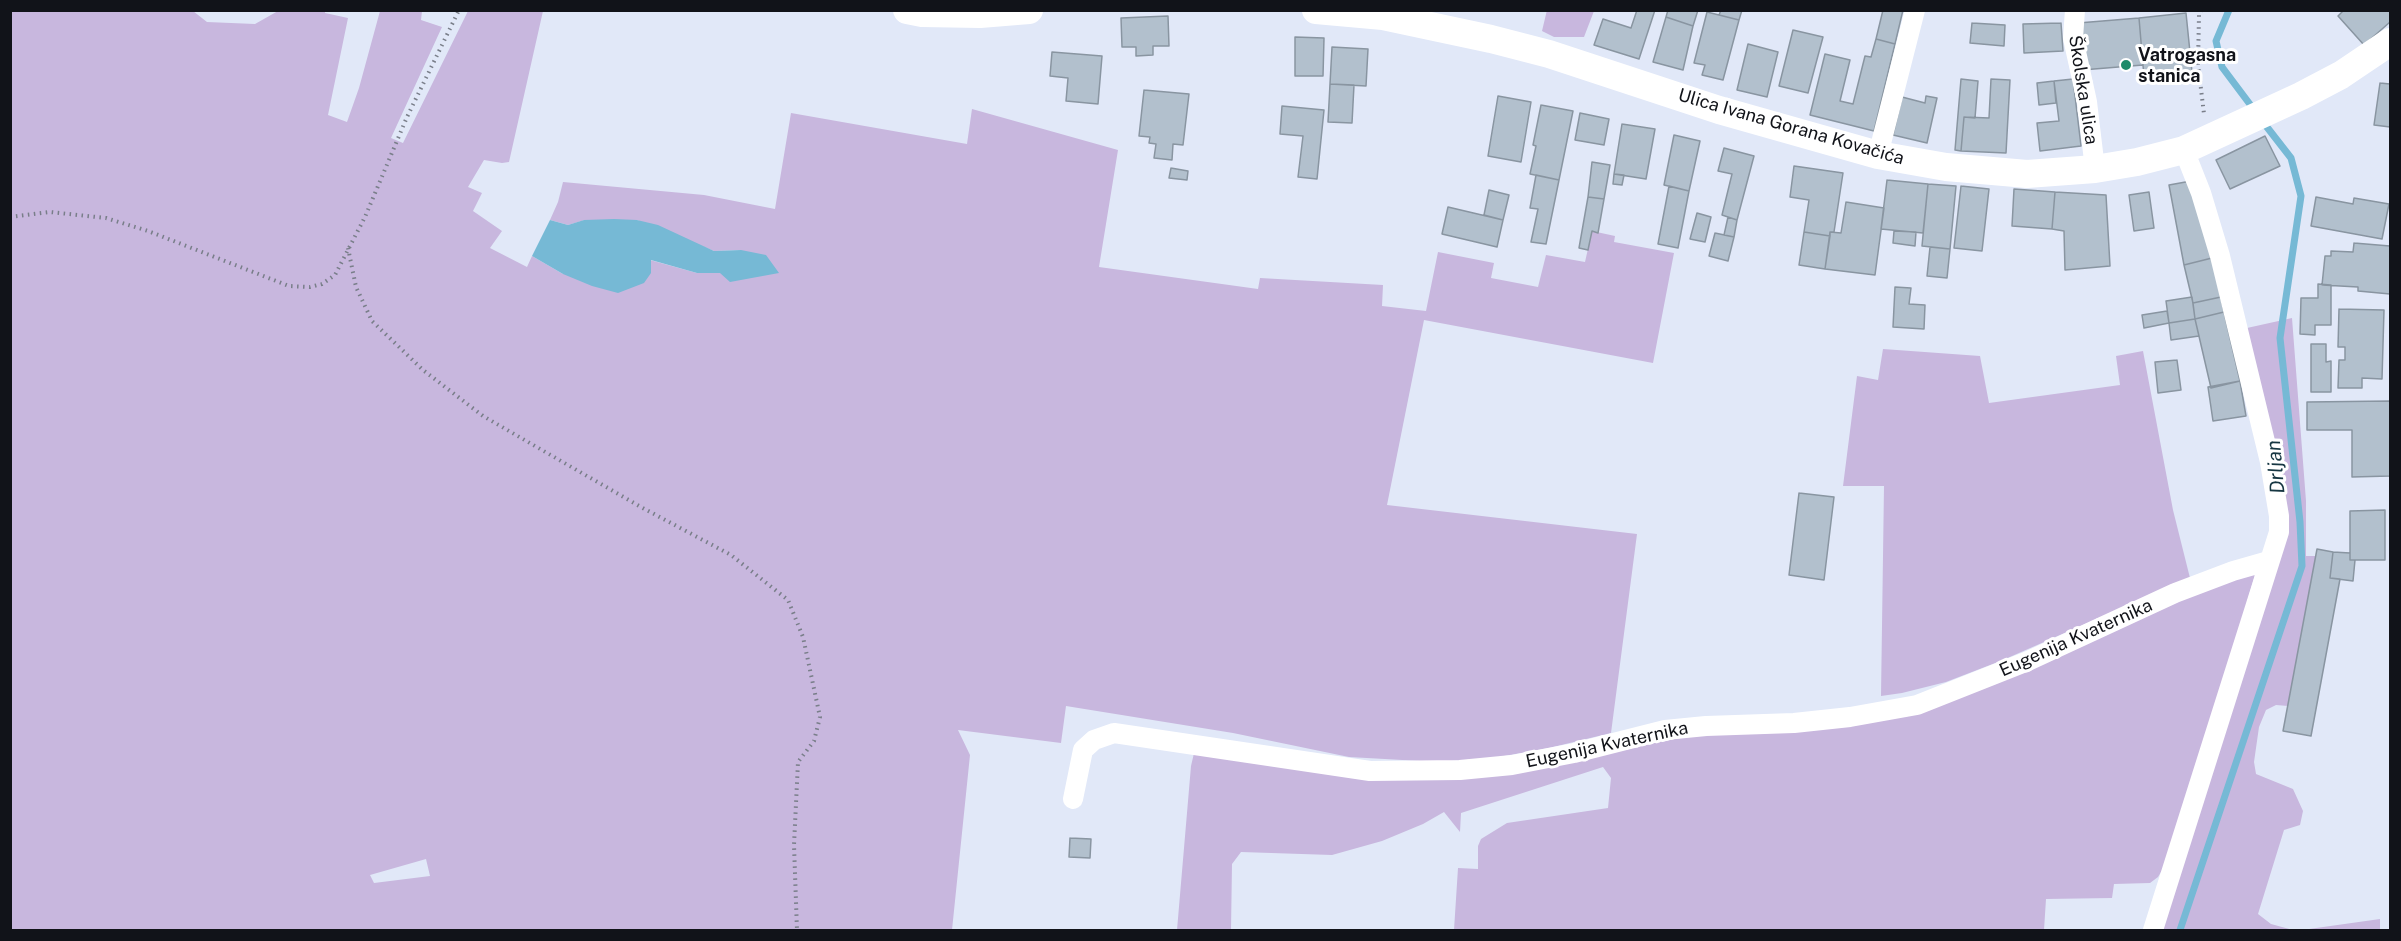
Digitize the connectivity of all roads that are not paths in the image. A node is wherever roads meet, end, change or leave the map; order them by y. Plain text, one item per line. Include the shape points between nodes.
1 (907, 10) edge
2 (1029, 10) edge
3 (1316, 10) edge
4 (1915, 10) edge
5 (2075, 10) edge
6 (2391, 42) edge
7 (2207, 140) junction
8 (1878, 155) junction
9 (2095, 169) junction
10 (2268, 561) junction
11 (1072, 799) dead end
12 (2153, 930) edge

1 - 2 main road via 922,14 980,14
3 - 8 main road, Ulica Ivana Gorana Kovačića via 1383,16 1491,39
4 - 8 street
5 - 9 street, Školska ulica via 2073,38 2087,102
6 - 7 main road, Ulica Ivana Gorana Kovačića via 2341,75
7 - 9 main road, Ulica Ivana Gorana Kovačića via 2137,162
7 - 10 street via 2201,194 2270,462 2279,516 2279,532
8 - 9 main road, Ulica Ivana Gorana Kovačića via 1946,167 2027,174
10 - 11 street, Eugenija Kvaternika via 2175,593 2028,661 1917,705 1794,723 1665,730 1574,753 1460,770 1370,771 1114,734 1094,740 1083,750
10 - 12 street

